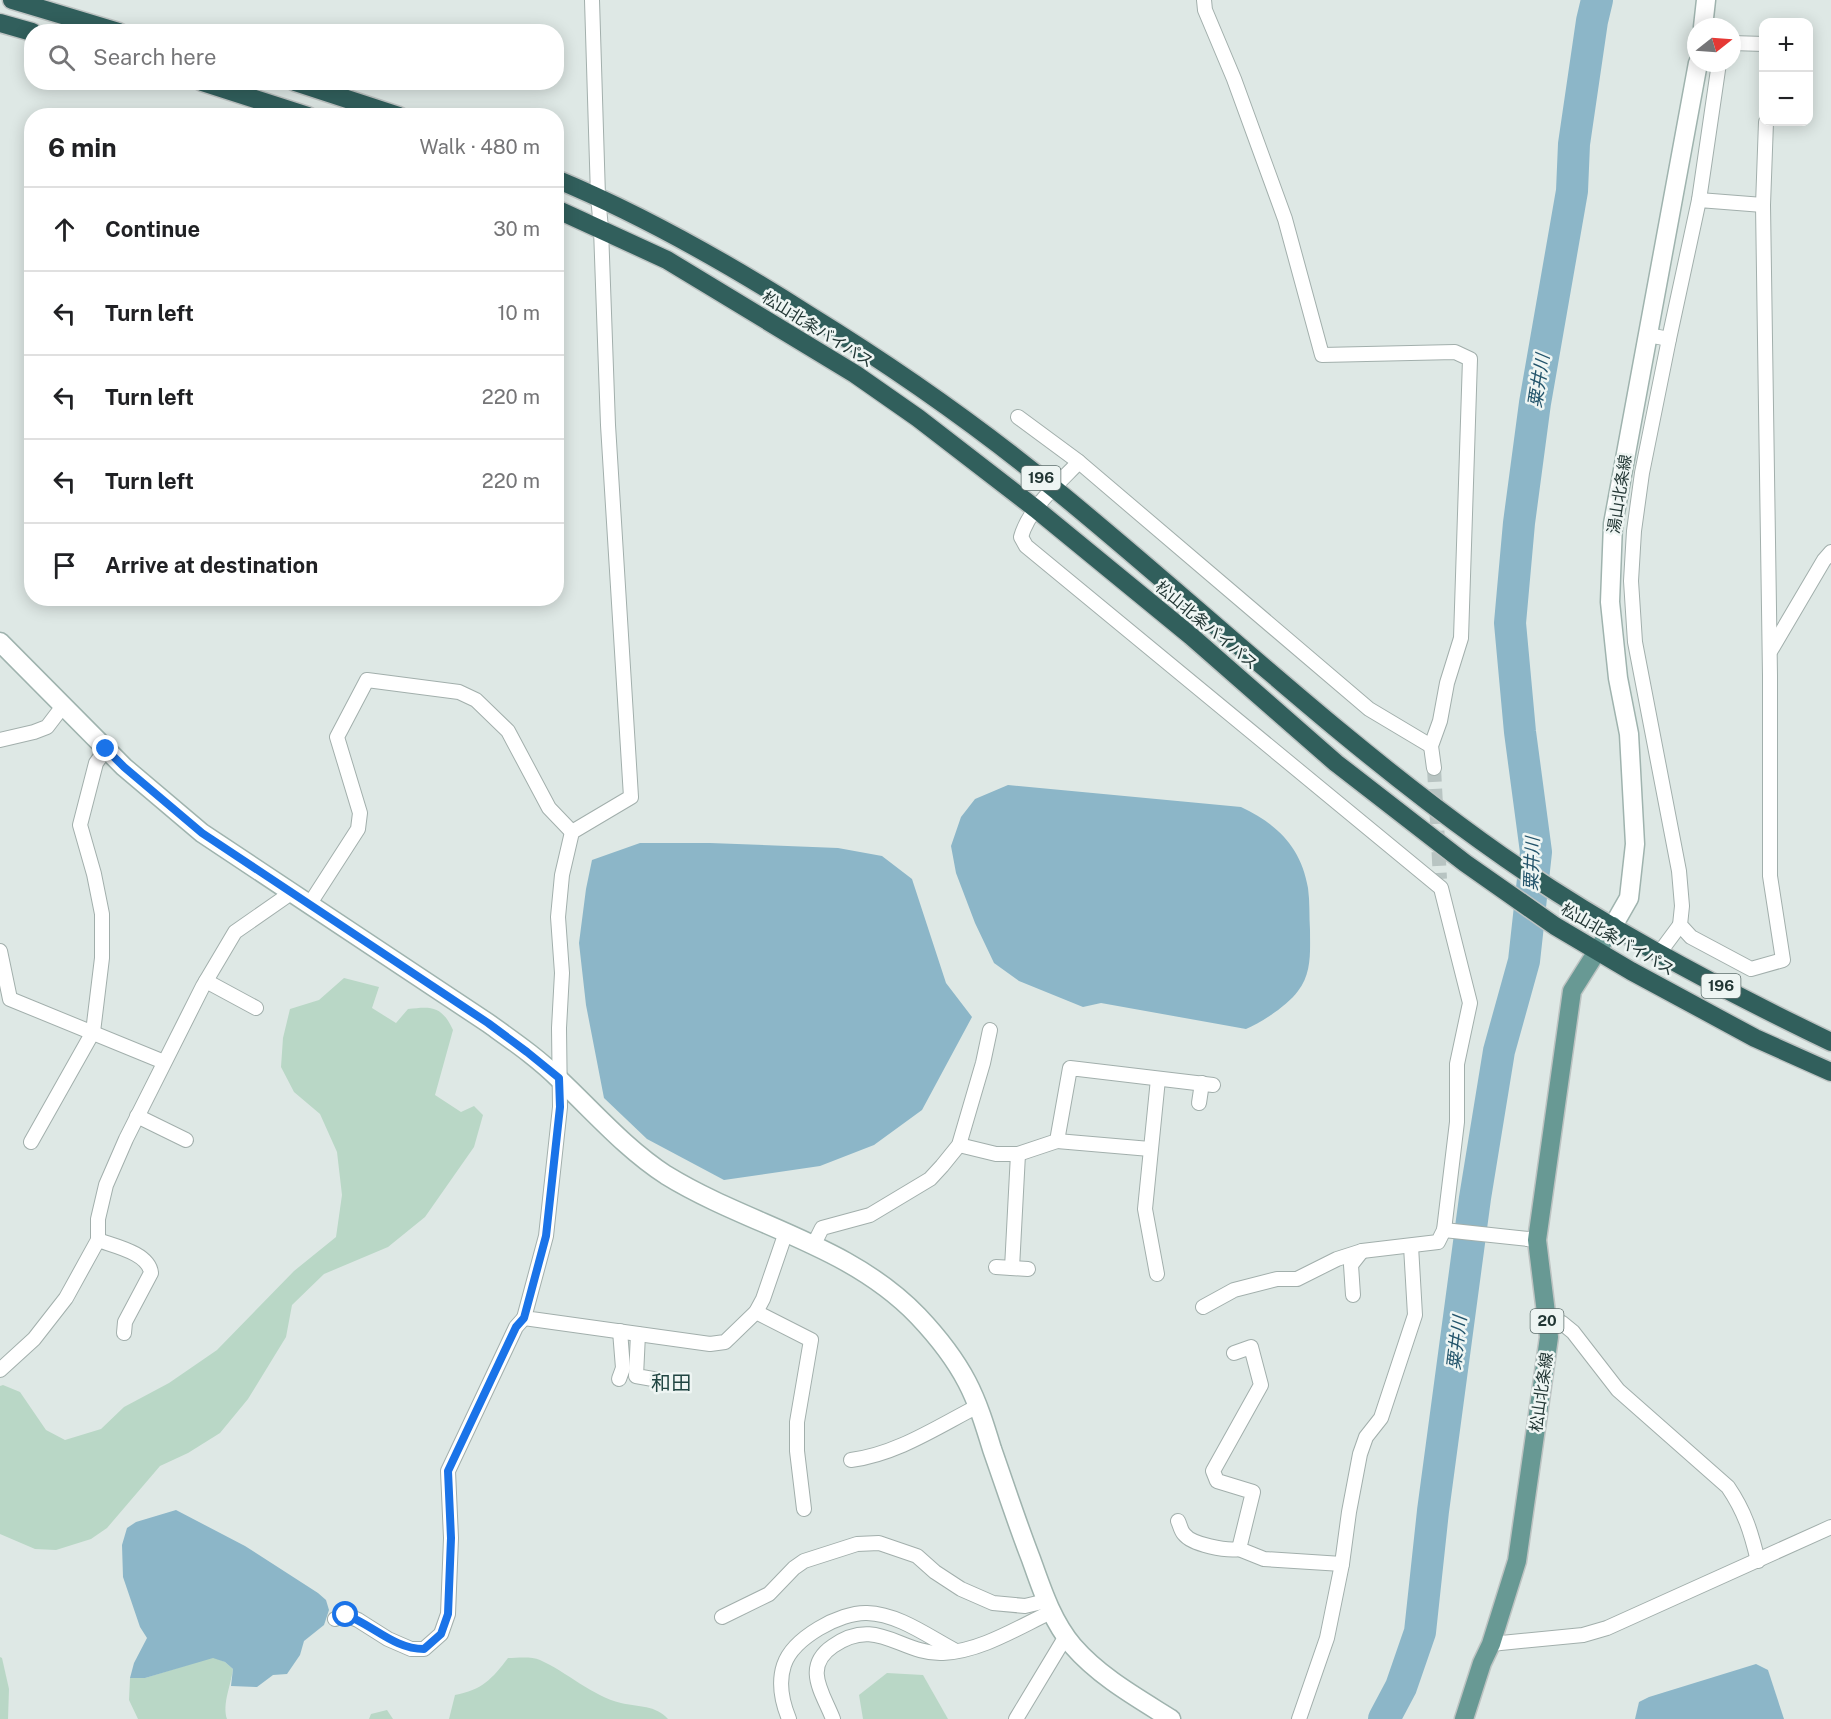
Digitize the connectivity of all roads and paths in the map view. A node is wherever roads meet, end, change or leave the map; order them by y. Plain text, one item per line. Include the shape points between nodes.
1 (12, 0) edge
2 (592, 0) edge
3 (1204, 0) edge
4 (1706, 0) edge
5 (1704, 18) edge
6 (0, 23) edge
7 (92, 24) edge
8 (24, 30) edge
9 (1741, 43) edge
10 (1759, 44) edge
11 (1696, 72) edge
12 (1718, 72) edge
13 (227, 90) edge
14 (319, 90) edge
15 (283, 108) edge
16 (375, 108) edge
17 (1766, 126) edge
18 (564, 182) edge
19 (598, 196) junction
20 (1699, 201) junction
21 (1763, 205) junction
22 (564, 212) edge
23 (601, 229) junction
24 (1648, 335) junction
25 (1669, 339) junction
26 (1018, 417) dead end
27 (1079, 462) junction
28 (1054, 488) junction
29 (1036, 509) junction
30 (1831, 552) edge
31 (0, 642) edge
32 (1770, 652) junction
33 (63, 706) junction
34 (0, 740) edge
35 (1431, 746) junction
36 (106, 749) junction
37 (1434, 768) tunnel mouth
38 (572, 832) junction
39 (291, 893) junction
40 (309, 904) junction
41 (1613, 926) junction
42 (1680, 926) junction
43 (1597, 950) junction
44 (0, 951) edge
45 (1660, 952) junction
46 (206, 981) junction
47 (256, 1008) dead end
48 (990, 1030) dead end
49 (93, 1032) junction
50 (1831, 1042) edge
51 (164, 1062) junction
52 (1831, 1072) edge
53 (559, 1078) junction
54 (1158, 1079) junction
55 (1199, 1103) dead end
56 (137, 1116) junction
57 (186, 1140) dead end
58 (31, 1142) dead end
59 (1058, 1142) junction
60 (958, 1145) junction
61 (1150, 1149) junction
62 (1018, 1154) junction
63 (1447, 1230) junction
64 (786, 1232) junction
65 (98, 1240) junction
66 (1537, 1240) junction
67 (813, 1244) junction
68 (1411, 1246) junction
69 (1362, 1251) junction
70 (1154, 1260) junction
71 (1140, 1263) dead end
72 (996, 1267) dead end
73 (1012, 1268) junction
74 (1028, 1269) dead end
75 (1157, 1274) dead end
76 (1353, 1296) dead end
77 (1203, 1307) dead end
78 (756, 1312) junction
79 (524, 1318) junction
80 (1547, 1321) junction
81 (620, 1331) junction
82 (124, 1333) dead end
83 (638, 1334) junction
84 (1234, 1353) dead end
85 (0, 1370) edge
86 (620, 1379) dead end
87 (681, 1384) dead end
88 (978, 1406) junction
89 (851, 1460) dead end
90 (804, 1509) dead end
91 (1178, 1521) dead end
92 (1831, 1527) edge
93 (1239, 1549) junction
94 (1758, 1561) junction
95 (1342, 1564) junction
96 (1048, 1606) junction
97 (722, 1617) dead end
98 (335, 1619) dead end
99 (1066, 1636) junction
100 (1491, 1644) junction
101 (956, 1651) junction
102 (789, 1719) edge
103 (833, 1719) edge
104 (1016, 1719) edge
105 (1171, 1719) edge
106 (1299, 1719) edge
107 (1464, 1719) edge

1 - 7 highway
2 - 19 street
3 - 35 street via 1285,219 1322,355 1455,352 1470,359 1461,638
4 - 5 street
6 - 8 highway
9 - 10 street
11 - 24 street, 湯山北条線
12 - 20 street
13 - 15 highway
14 - 16 highway
17 - 21 street
18 - 19 highway, 松山北条バイパス / 196
19 - 23 street
19 - 28 highway, 松山北条バイパス / 196 via 743,273 866,350 956,412
20 - 21 street
20 - 25 street
21 - 32 street
22 - 23 highway, 松山北条バイパス / 196
23 - 29 highway, 松山北条バイパス / 196 via 667,260 855,374
23 - 38 street via 608,424 631,798
24 - 25 street
24 - 41 street, 湯山北条線 via 1613,524 1610,602 1629,734 1635,844 1629,898
25 - 42 street via 1642,472 1631,581 1635,642 1679,871
26 - 27 street
27 - 28 street
27 - 35 street via 1369,709
28 - 29 street
28 - 41 highway, 松山北条バイパス / 196 via 1351,740 1481,842
29 - 43 highway, 松山北条バイパス / 196 via 1191,636 1336,763 1465,862 1555,926
29 - 63 street via 1021,537 1026,546 1441,884 1470,1003 1457,1064 1457,1122
30 - 32 street
31 - 33 street
32 - 42 street via 1770,876 1783,960 1751,969 1691,937
33 - 34 street via 47,727
33 - 36 street
35 - 37 street
36 - 39 street via 202,833
36 - 49 street via 96,763 80,825 102,914 102,958
38 - 40 street via 549,808 508,731 476,700 459,692 367,680 337,737 360,813 358,830
38 - 53 street via 561,875 558,917 562,973
39 - 40 street
39 - 46 street via 235,932
40 - 53 street via 488,1023
41 - 43 main road, 松山北条線 / 20
41 - 45 highway, 松山北条バイパス / 196
42 - 45 street
43 - 52 highway, 松山北条バイパス / 196 via 1755,1038
43 - 66 main road, 松山北条線 / 20 via 1572,992
44 - 49 street via 10,999
45 - 50 highway, 松山北条バイパス / 196
46 - 47 street
46 - 51 street
48 - 60 street via 984,1063
49 - 51 street
49 - 58 street
51 - 56 street
53 - 64 street via 640,1157 668,1176
53 - 79 street via 560,1107 546,1236
54 - 55 street via 1207,1084
54 - 59 street via 1070,1068
54 - 61 street
56 - 57 street
56 - 65 street via 106,1185 98,1219
59 - 61 street
59 - 62 street
60 - 62 street via 996,1154
60 - 67 street via 930,1179 870,1215 822,1228
61 - 70 street via 1146,1209
62 - 73 street
63 - 66 street
63 - 68 street via 1438,1242
64 - 67 street
64 - 78 street
65 - 82 street via 138,1256 150,1267 151,1273 125,1322
65 - 85 street via 66,1298 34,1339
66 - 80 main road, 松山北条線 / 20
67 - 88 street via 859,1268 919,1317 967,1381
68 - 69 street
68 - 95 street via 1414,1315 1381,1418 1366,1437 1360,1454
69 - 76 street via 1351,1264
69 - 77 street via 1337,1258 1297,1279 1277,1279 1234,1290
70 - 71 street
70 - 75 street
72 - 73 street
73 - 74 street
78 - 83 street via 725,1342 710,1344
78 - 90 street via 811,1340 797,1422
79 - 81 street
79 - 98 street via 516,1327 448,1471 448,1614 441,1634 424,1649 411,1649 346,1615
80 - 94 street via 1562,1323 1573,1332 1618,1390 1728,1487 1750,1527
80 - 100 main road, 松山北条線 / 20 via 1549,1337 1517,1561
81 - 83 street
81 - 86 street via 624,1360
83 - 87 street via 636,1376
84 - 93 street via 1251,1347 1261,1385 1214,1471 1217,1481 1253,1492
88 - 89 street via 891,1451
88 - 96 street
91 - 93 street via 1190,1540
92 - 94 street
93 - 95 street via 1264,1559
94 - 100 street via 1607,1628 1583,1635
95 - 106 street via 1327,1638
96 - 97 street via 993,1603 961,1589 917,1556 879,1543 857,1544 804,1561 769,1594
96 - 99 street
96 - 101 street via 968,1649
99 - 104 street
99 - 105 street via 1099,1672
100 - 107 main road, 松山北条線 / 20
101 - 102 street via 895,1620 867,1613 827,1623 796,1647 785,1664 780,1688
101 - 103 street via 941,1653 862,1633 843,1639 826,1650 818,1665 817,1683

